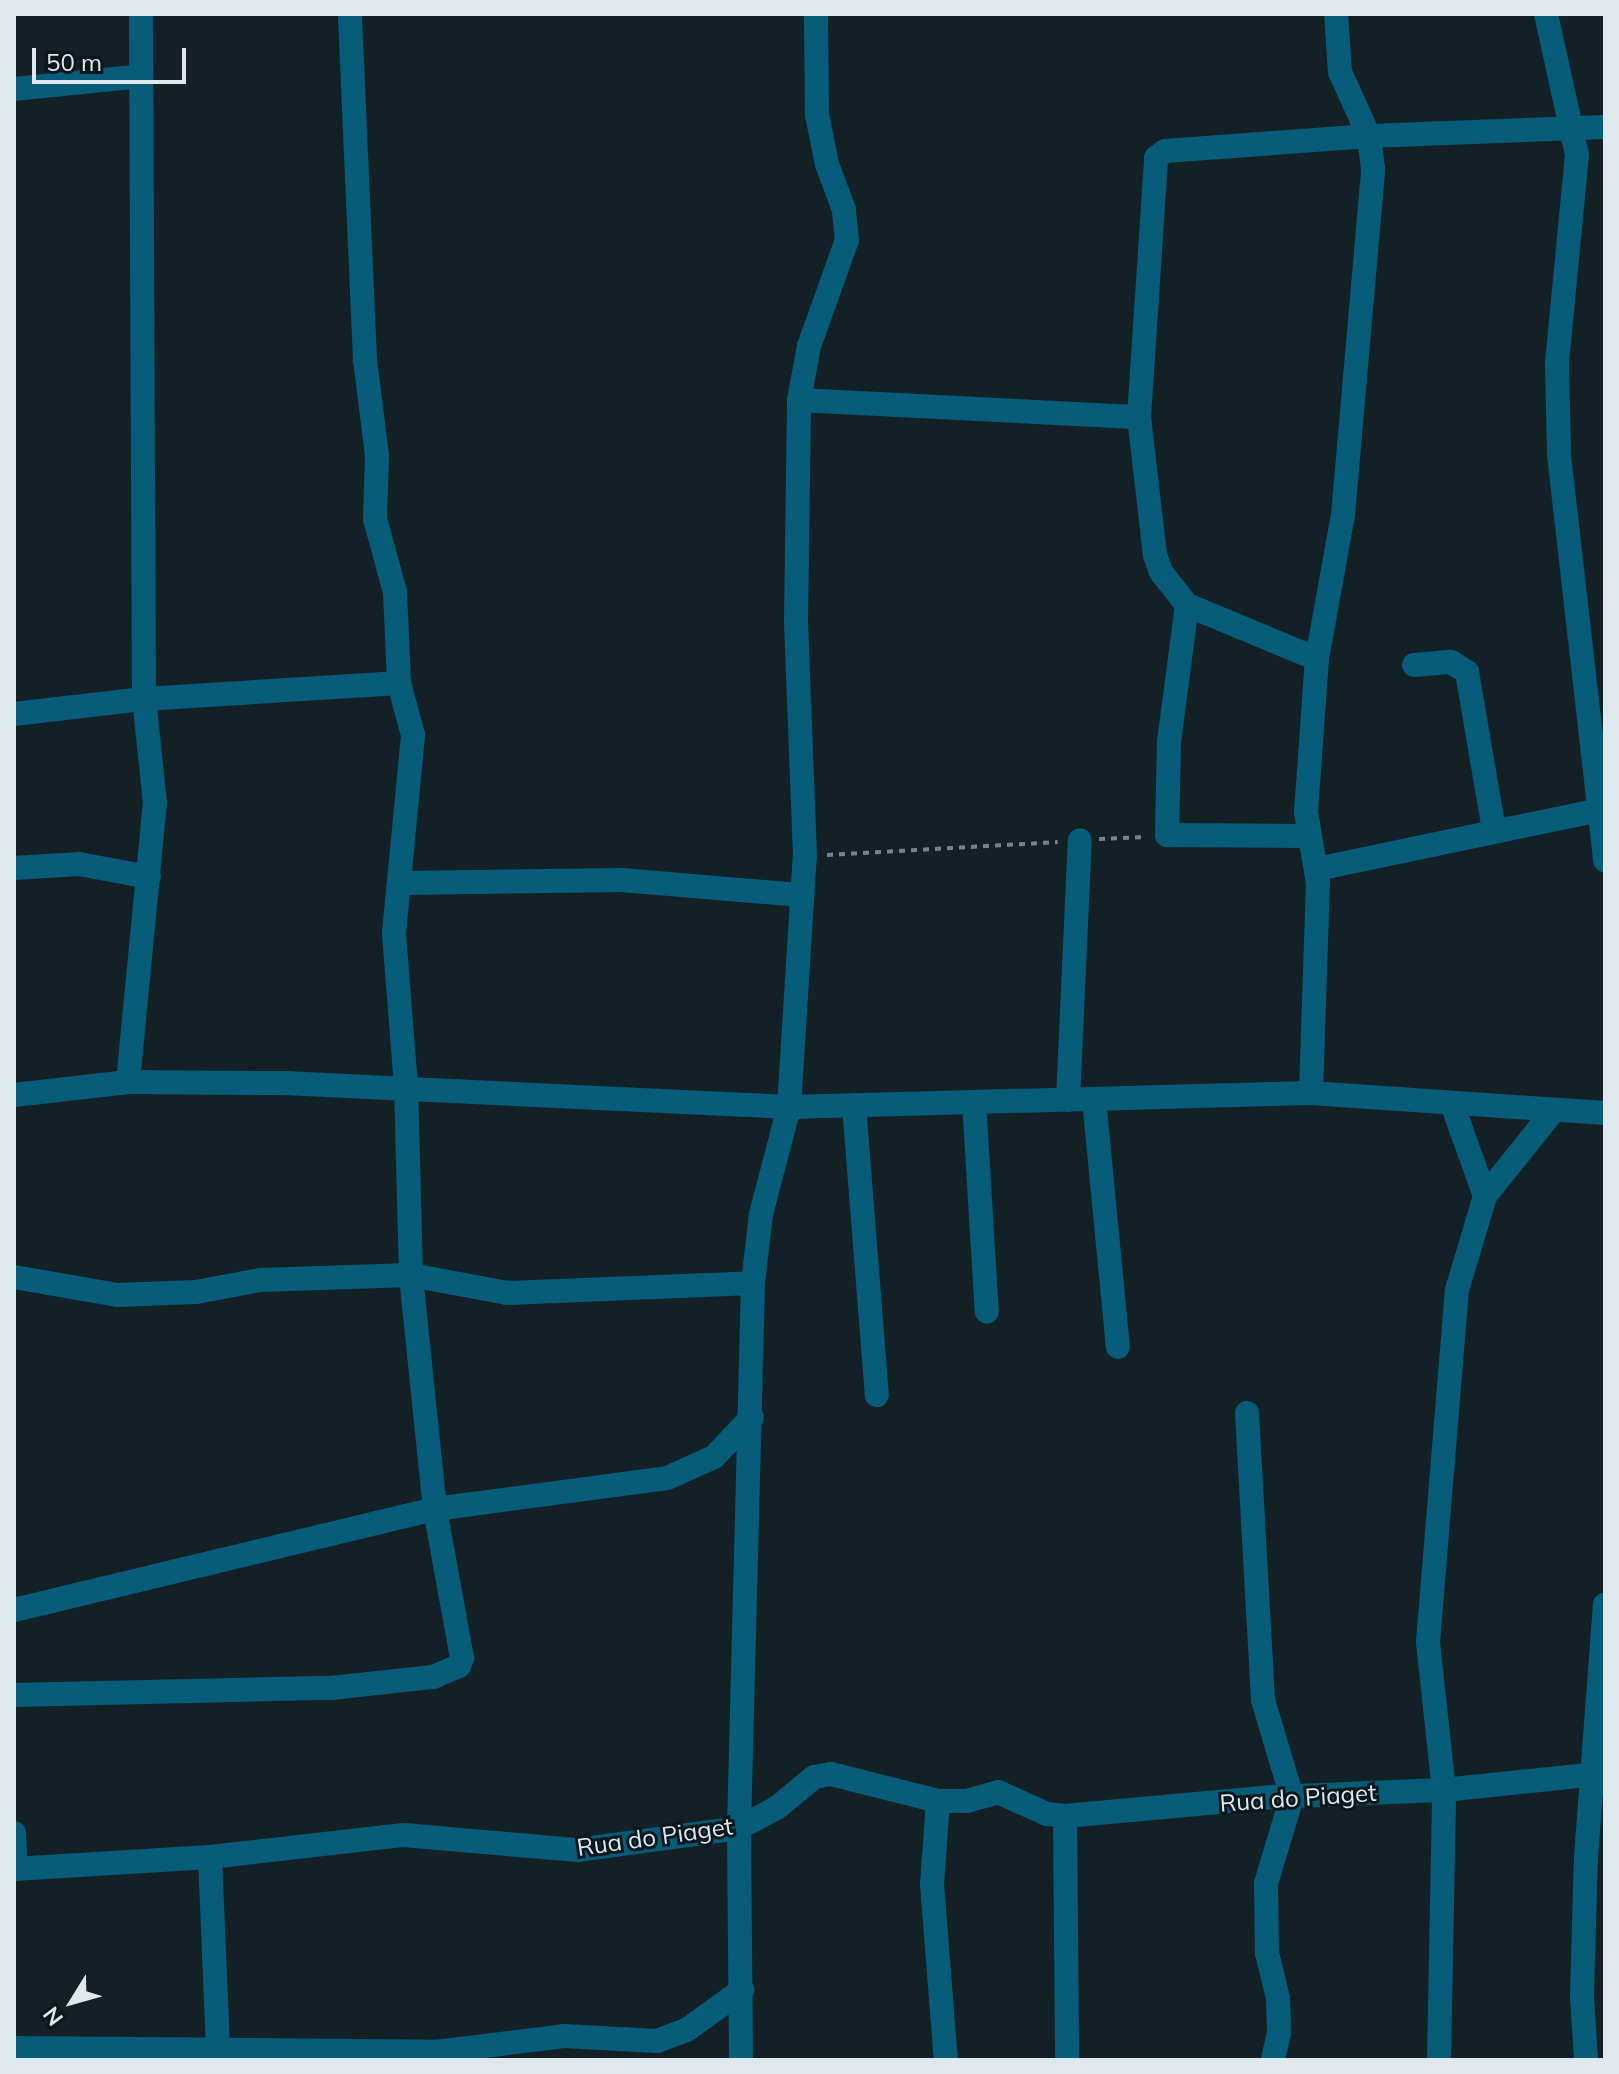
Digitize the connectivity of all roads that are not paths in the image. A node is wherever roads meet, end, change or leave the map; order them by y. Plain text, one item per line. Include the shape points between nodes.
1 (141, 14) edge
2 (350, 14) edge
3 (816, 14) edge
4 (1336, 14) edge
5 (1546, 14) edge
6 (141, 76) junction
7 (14, 89) edge
8 (1605, 127) edge
9 (1574, 128) junction
10 (1369, 136) junction
11 (799, 400) junction
12 (1139, 417) junction
13 (1187, 605) junction
14 (1317, 659) junction
15 (1414, 665) dead end
16 (399, 683) junction
17 (144, 699) junction
18 (14, 714) edge
19 (1600, 755) edge
20 (1600, 810) junction
21 (1494, 830) junction
22 (1307, 836) junction
23 (1080, 840) road end
24 (1605, 860) edge
25 (14, 868) edge
26 (1317, 869) junction
27 (149, 877) junction
28 (399, 883) junction
29 (802, 895) junction
30 (128, 1082) junction
31 (406, 1086) junction
32 (1311, 1093) junction
33 (14, 1095) edge
34 (1094, 1099) junction
35 (1068, 1100) junction
36 (974, 1102) junction
37 (1452, 1104) junction
38 (854, 1105) junction
39 (789, 1107) junction
40 (1554, 1110) junction
41 (1605, 1113) edge
42 (1485, 1196) junction
43 (411, 1275) junction
44 (14, 1277) edge
45 (753, 1283) junction
46 (987, 1312) dead end
47 (1118, 1347) dead end
48 (877, 1395) dead end
49 (1247, 1413) dead end
50 (752, 1417) junction
51 (435, 1509) junction
52 (1605, 1605) edge
53 (14, 1610) edge
54 (14, 1695) edge
55 (1598, 1774) edge
56 (1444, 1790) junction
57 (1292, 1797) junction
58 (938, 1801) junction
59 (1065, 1816) junction
60 (739, 1828) junction
61 (14, 1833) edge
62 (210, 1857) junction
63 (15, 1869) edge
64 (742, 1990) junction
65 (14, 2048) edge
66 (218, 2049) junction
67 (741, 2060) edge
68 (946, 2060) edge
69 (1067, 2060) edge
70 (1273, 2060) edge
71 (1439, 2060) edge
72 (1586, 2060) edge

1 - 6 street
2 - 16 street via 365,360 377,456 375,519 395,592
3 - 11 street via 817,115 844,210 847,240 809,346
4 - 10 street via 1340,72
5 - 9 street
6 - 7 street
6 - 17 street
8 - 9 street
9 - 10 street
9 - 19 street via 1577,155 1557,394 1574,622
10 - 12 street via 1165,151 1156,158
10 - 14 street via 1373,169 1343,515
11 - 12 street
11 - 29 street via 796,620
12 - 13 street via 1155,555 1161,572
13 - 14 street
13 - 22 street via 1169,741 1167,835
14 - 22 street
15 - 21 street via 1451,662 1461,665 1472,682
16 - 17 street
16 - 28 street via 413,735
17 - 18 street
17 - 27 street via 155,803
19 - 20 street
20 - 21 street
20 - 24 street
21 - 26 street
22 - 26 street
23 - 35 street
25 - 27 street via 79,864
26 - 32 street
27 - 30 street
28 - 29 street via 622,880
28 - 31 street via 394,933
29 - 39 street
30 - 31 street
30 - 33 street
31 - 39 street
31 - 43 street
32 - 34 street
32 - 37 street
34 - 35 street
34 - 47 street
35 - 36 street
36 - 38 street
36 - 46 street
37 - 40 street
37 - 42 street
38 - 39 street
38 - 48 street
39 - 45 street via 761,1214
40 - 41 street
40 - 42 street
42 - 56 street via 1457,1290 1429,1630
43 - 44 street via 260,1280 196,1292 117,1295
43 - 45 street via 507,1293
43 - 51 street
45 - 50 street
49 - 57 street via 1263,1700
50 - 51 street via 714,1457 667,1478
50 - 60 street
51 - 53 street
51 - 54 street via 462,1658 448,1672 302,1690
52 - 55 street
55 - 56 street, Rua do Piaget
55 - 72 street via 1582,1997
56 - 57 street, Rua do Piaget
56 - 71 street
57 - 59 street, Rua do Piaget
57 - 70 street via 1266,1883 1267,1953 1278,1998
58 - 59 street, Rua do Piaget via 967,1801 998,1792 1047,1814
58 - 60 street, Rua do Piaget via 831,1774 814,1777 778,1807
58 - 68 street via 932,1884
59 - 69 street
60 - 62 street, Rua do Piaget via 577,1850 404,1835
60 - 64 street
61 - 63 street
62 - 63 street, Rua do Piaget
62 - 66 street
64 - 66 street via 688,2029 657,2041 564,2036 436,2052
64 - 67 street
65 - 66 street

